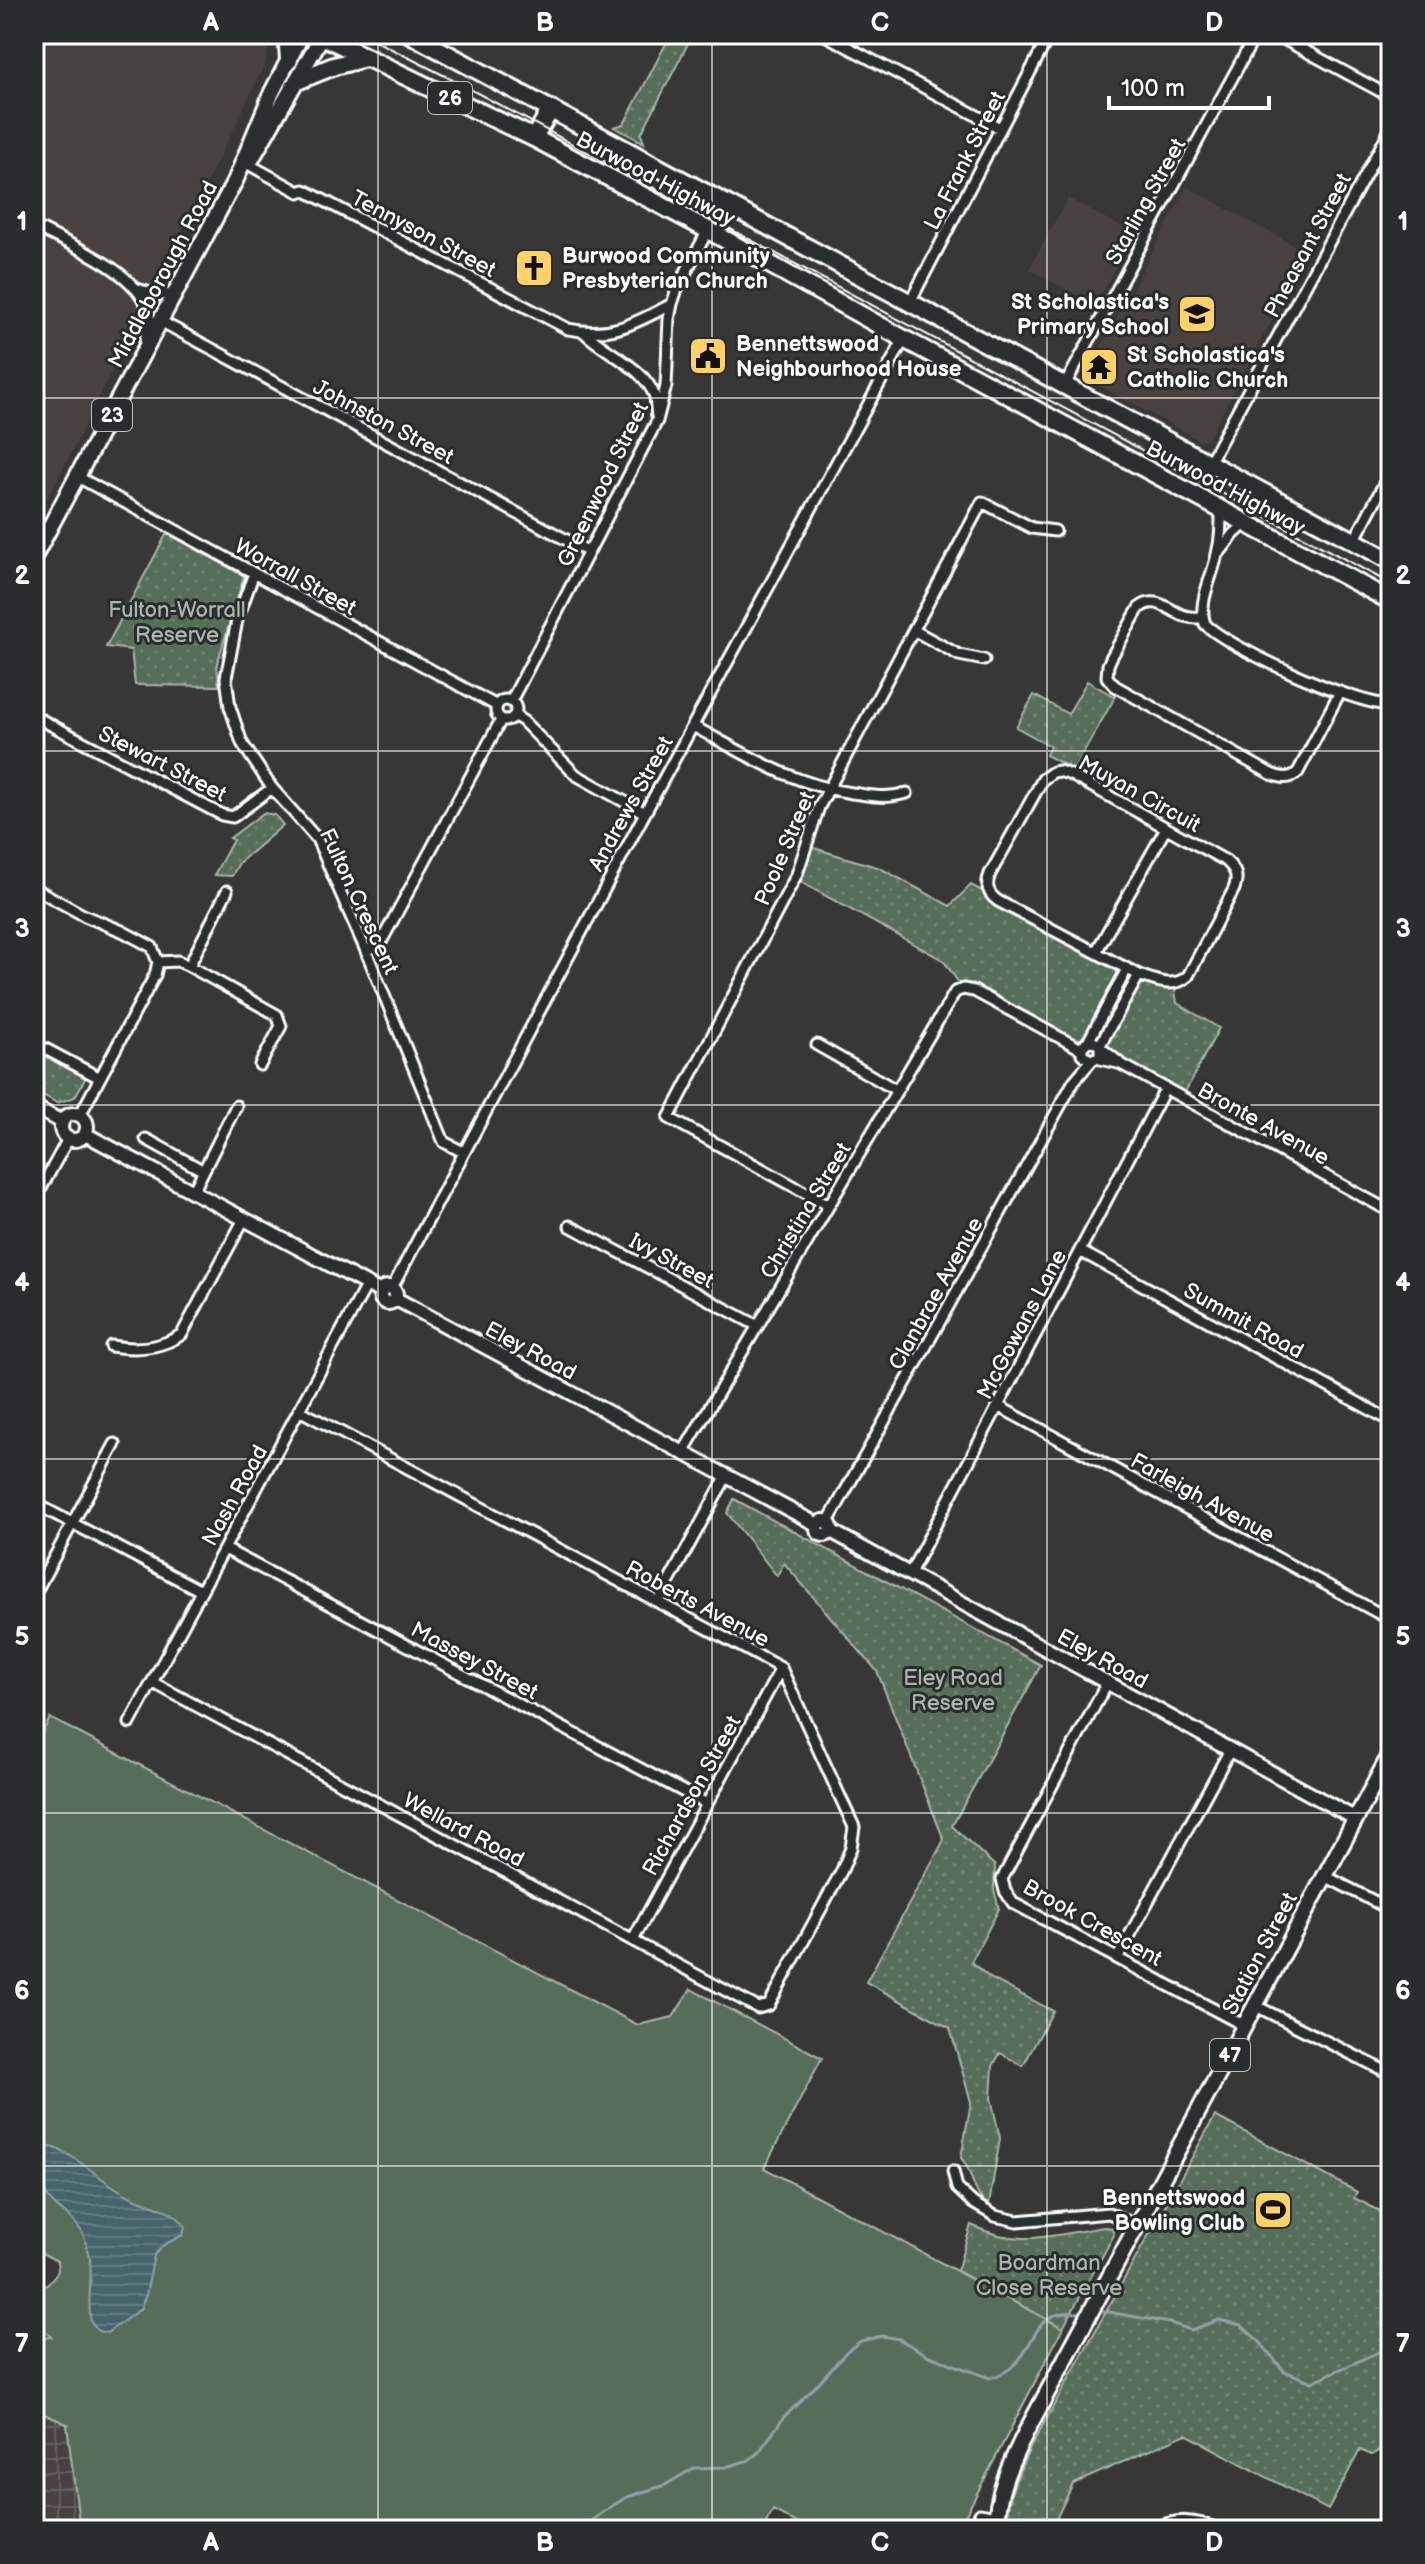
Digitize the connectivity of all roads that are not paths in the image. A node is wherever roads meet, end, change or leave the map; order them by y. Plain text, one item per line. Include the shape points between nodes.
1 (287, 34) edge
2 (302, 34) edge
3 (410, 34) edge
4 (823, 34) edge
5 (1050, 34) edge
6 (1256, 34) edge
7 (1274, 34) edge
8 (321, 35) edge
9 (365, 58) junction
10 (289, 60) junction
11 (297, 81) junction
12 (1391, 97) edge
13 (551, 109) junction
14 (1000, 128) junction
15 (1391, 128) edge
16 (534, 138) junction
17 (248, 164) junction
18 (236, 179) junction
19 (34, 226) edge
20 (708, 230) junction
21 (137, 289) junction
22 (177, 294) junction
23 (910, 302) junction
24 (672, 304) junction
25 (162, 322) junction
26 (584, 332) junction
27 (904, 339) junction
28 (146, 352) junction
29 (1065, 385) junction
30 (657, 421) junction
31 (1209, 463) junction
32 (1391, 471) edge
33 (78, 477) junction
34 (1221, 509) junction
35 (1246, 523) junction
36 (1055, 531) dead end
37 (40, 537) edge
38 (1354, 541) junction
39 (589, 552) junction
40 (34, 557) edge
41 (1217, 558) junction
42 (1391, 561) edge
43 (254, 573) junction
44 (1391, 601) edge
45 (1203, 618) junction
46 (915, 631) junction
47 (984, 660) dead end
48 (1340, 692) junction
49 (511, 701) junction
50 (1391, 705) edge
51 (497, 706) junction
52 (34, 716) edge
53 (515, 716) junction
54 (501, 720) junction
55 (693, 726) junction
56 (272, 788) junction
57 (828, 790) junction
58 (907, 793) dead end
59 (645, 813) junction
60 (1166, 828) junction
61 (34, 888) edge
62 (227, 891) dead end
63 (366, 951) junction
64 (1096, 952) junction
65 (158, 962) junction
66 (189, 966) junction
67 (1127, 969) junction
68 (1139, 975) junction
69 (34, 1043) edge
70 (817, 1045) dead end
71 (1085, 1045) junction
72 (1100, 1047) junction
73 (1094, 1059) junction
74 (1121, 1064) junction
75 (260, 1065) dead end
76 (100, 1078) junction
77 (1074, 1081) junction
78 (1165, 1089) junction
79 (896, 1090) junction
80 (236, 1106) dead end
81 (34, 1107) edge
82 (80, 1115) junction
83 (62, 1122) junction
84 (85, 1134) junction
85 (68, 1139) junction
86 (146, 1139) dead end
87 (463, 1152) junction
88 (202, 1170) junction
89 (193, 1192) junction
90 (34, 1201) edge
91 (828, 1205) junction
92 (1391, 1212) edge
93 (244, 1219) junction
94 (570, 1226) dead end
95 (1080, 1251) junction
96 (367, 1284) junction
97 (390, 1293) junction
98 (758, 1326) junction
99 (111, 1346) dead end
100 (998, 1406) junction
101 (301, 1411) junction
102 (1391, 1421) edge
103 (115, 1444) dead end
104 (682, 1454) junction
105 (726, 1477) junction
106 (34, 1503) edge
107 (74, 1523) junction
108 (826, 1526) junction
109 (225, 1549) junction
110 (909, 1575) junction
111 (201, 1591) junction
112 (34, 1595) edge
113 (658, 1602) junction
114 (1391, 1620) edge
115 (781, 1668) junction
116 (152, 1682) junction
117 (1107, 1683) junction
118 (130, 1723) dead end
119 (1230, 1750) junction
120 (1391, 1753) edge
121 (707, 1804) junction
122 (1356, 1819) junction
123 (1325, 1876) junction
124 (1391, 1910) edge
125 (633, 1940) junction
126 (1118, 1957) junction
127 (1256, 2006) junction
128 (758, 2008) joint
129 (1245, 2026) junction
130 (1391, 2074) edge
131 (953, 2171) dead end
132 (1138, 2226) junction
133 (996, 2523) edge
134 (974, 2530) edge
135 (1151, 2530) edge
136 (1220, 2530) edge

1 - 10 highway
2 - 10 main road, Middleborough Road / 23
3 - 13 highway, Burwood Highway / 26
4 - 14 street
5 - 14 street, La Frank Street
6 - 29 street, Starling Street
7 - 12 street
8 - 9 highway, Burwood Highway / 26
8 - 11 main road, Middleborough Road / 23
9 - 11 highway
9 - 16 highway, Burwood Highway / 26
10 - 18 main road, Middleborough Road / 23
11 - 17 main road, Middleborough Road / 23
13 - 16 highway
13 - 23 highway, Burwood Highway / 26
14 - 23 street, La Frank Street
15 - 31 street, Pheasant Street
16 - 20 highway, Burwood Highway / 26
17 - 18 main road, Middleborough Road / 23
17 - 26 street, Tennyson Street via 568,329
18 - 22 main road, Middleborough Road / 23
19 - 21 street via 118,271
20 - 24 street, Greenwood Street
20 - 27 highway, Burwood Highway / 26
21 - 22 street
21 - 28 street via 150,323
22 - 25 main road, Middleborough Road / 23
23 - 29 highway, Burwood Highway / 26
24 - 26 street, Tennyson Street via 628,327
24 - 30 street, Greenwood Street via 668,370
25 - 28 main road, Middleborough Road / 23
25 - 39 street, Johnston Street
26 - 30 street, Tennyson Street via 644,380 654,396
27 - 34 highway, Burwood Highway / 26
27 - 55 street, Andrews Street
28 - 33 main road, Middleborough Road / 23
29 - 31 highway, Burwood Highway / 26
30 - 39 street, Greenwood Street
31 - 38 highway, Burwood Highway / 26
32 - 38 street
33 - 37 main road, Middleborough Road / 23
33 - 43 street, Worrall Street
34 - 35 highway, Burwood Highway / 26
34 - 41 street
35 - 41 street
35 - 44 highway, Burwood Highway / 26
36 - 46 street, Poole Street via 1032,528 982,502
37 - 40 main road, Middleborough Road / 23
38 - 42 highway, Burwood Highway / 26
39 - 49 street, Greenwood Street
41 - 45 street
43 - 51 street, Worrall Street
43 - 56 street, Fulton Crescent via 237,620 226,678 242,743
45 - 48 street via 1210,629 1256,655
45 - 48 street via 1144,603 1111,658 1107,677 1283,778 1298,772
46 - 47 street via 959,655
46 - 57 street, Poole Street
48 - 50 street
49 - 51 street
49 - 53 street
51 - 54 street
52 - 56 street, Stewart Street via 222,815 233,817
53 - 54 street
53 - 59 street via 576,775
54 - 63 street via 380,944
55 - 57 street via 779,772
55 - 59 street, Andrews Street
56 - 63 street, Fulton Crescent via 317,839
57 - 58 street via 888,798
57 - 91 street, Poole Street via 797,874 669,1118
59 - 87 street, Andrews Street
60 - 64 street
60 - 64 street, Muyan Circuit via 1065,772 1043,779 987,887 998,901
60 - 68 street, Muyan Circuit via 1226,861 1236,882 1182,982 1157,982
61 - 65 street via 152,947
62 - 66 street
63 - 87 street, Fulton Crescent via 444,1142
64 - 67 street, Muyan Circuit
65 - 66 street
65 - 76 street
66 - 75 street via 277,1015 281,1026
67 - 68 street, Muyan Circuit
67 - 71 street
68 - 72 street
69 - 76 street
70 - 79 street
71 - 72 street, Bronte Avenue
71 - 73 street via 1087,1059
71 - 77 street, Clanbrae Avenue
71 - 79 street, Christina Street via 963,989 955,992
72 - 73 street, Clanbrae Avenue
72 - 74 street, Bronte Avenue
73 - 74 street, Bronte Avenue
73 - 77 street, Clanbrae Avenue
74 - 78 street, Bronte Avenue
76 - 82 street
77 - 108 street, Clanbrae Avenue
78 - 92 street, Bronte Avenue
78 - 95 street, McGowans Lane
79 - 91 street, Christina Street
80 - 88 street
81 - 83 main road
82 - 83 main road via 68,1115
82 - 84 main road via 86,1122
83 - 85 main road
84 - 85 main road
84 - 89 main road, Eley Road
85 - 90 street
86 - 88 street
87 - 97 street, Andrews Street
88 - 89 street
89 - 93 main road, Eley Road
91 - 98 street, Christina Street
93 - 96 main road, Eley Road
93 - 99 street via 182,1334 167,1344
94 - 98 street, Ivy Street
95 - 100 street, McGowans Lane
95 - 102 street, Summit Road
96 - 97 main road, Eley Road
96 - 101 street, Nash Road
97 - 104 main road, Eley Road
98 - 104 street, Christina Street
100 - 110 street, McGowans Lane
100 - 114 street, Farleigh Avenue
101 - 109 street, Nash Road
101 - 113 street, Roberts Avenue
103 - 107 street
104 - 105 main road, Eley Road
105 - 108 main road, Eley Road
105 - 113 street
106 - 107 street
107 - 111 street
107 - 112 street
108 - 110 main road, Eley Road
109 - 111 street, Nash Road
109 - 121 street, Massey Street
110 - 117 main road, Eley Road
111 - 116 street, Nash Road
113 - 115 street, Roberts Avenue
115 - 121 street, Richardson Street
115 - 128 street, Roberts Avenue via 854,1827 842,1870 769,2005
116 - 118 street, Nash Road
116 - 125 street, Wellard Road
117 - 119 main road, Eley Road
117 - 126 street, Brook Crescent via 1002,1879 1013,1903
119 - 122 main road, Eley Road
119 - 126 street
120 - 122 main road, Station Street / 47
121 - 125 street, Richardson Street
122 - 123 main road, Station Street / 47
123 - 124 street
123 - 127 main road, Station Street / 47
125 - 128 street, Wellard Road
126 - 129 street, Brook Crescent
127 - 129 main road, Station Street / 47
127 - 130 street
129 - 132 main road, Station Street / 47
131 - 132 street via 957,2188 995,2216 1017,2221 1109,2213
132 - 133 main road, Station Street / 47 via 1009,2466
133 - 134 street, Station Street via 980,2514
135 - 136 street via 1187,2520

